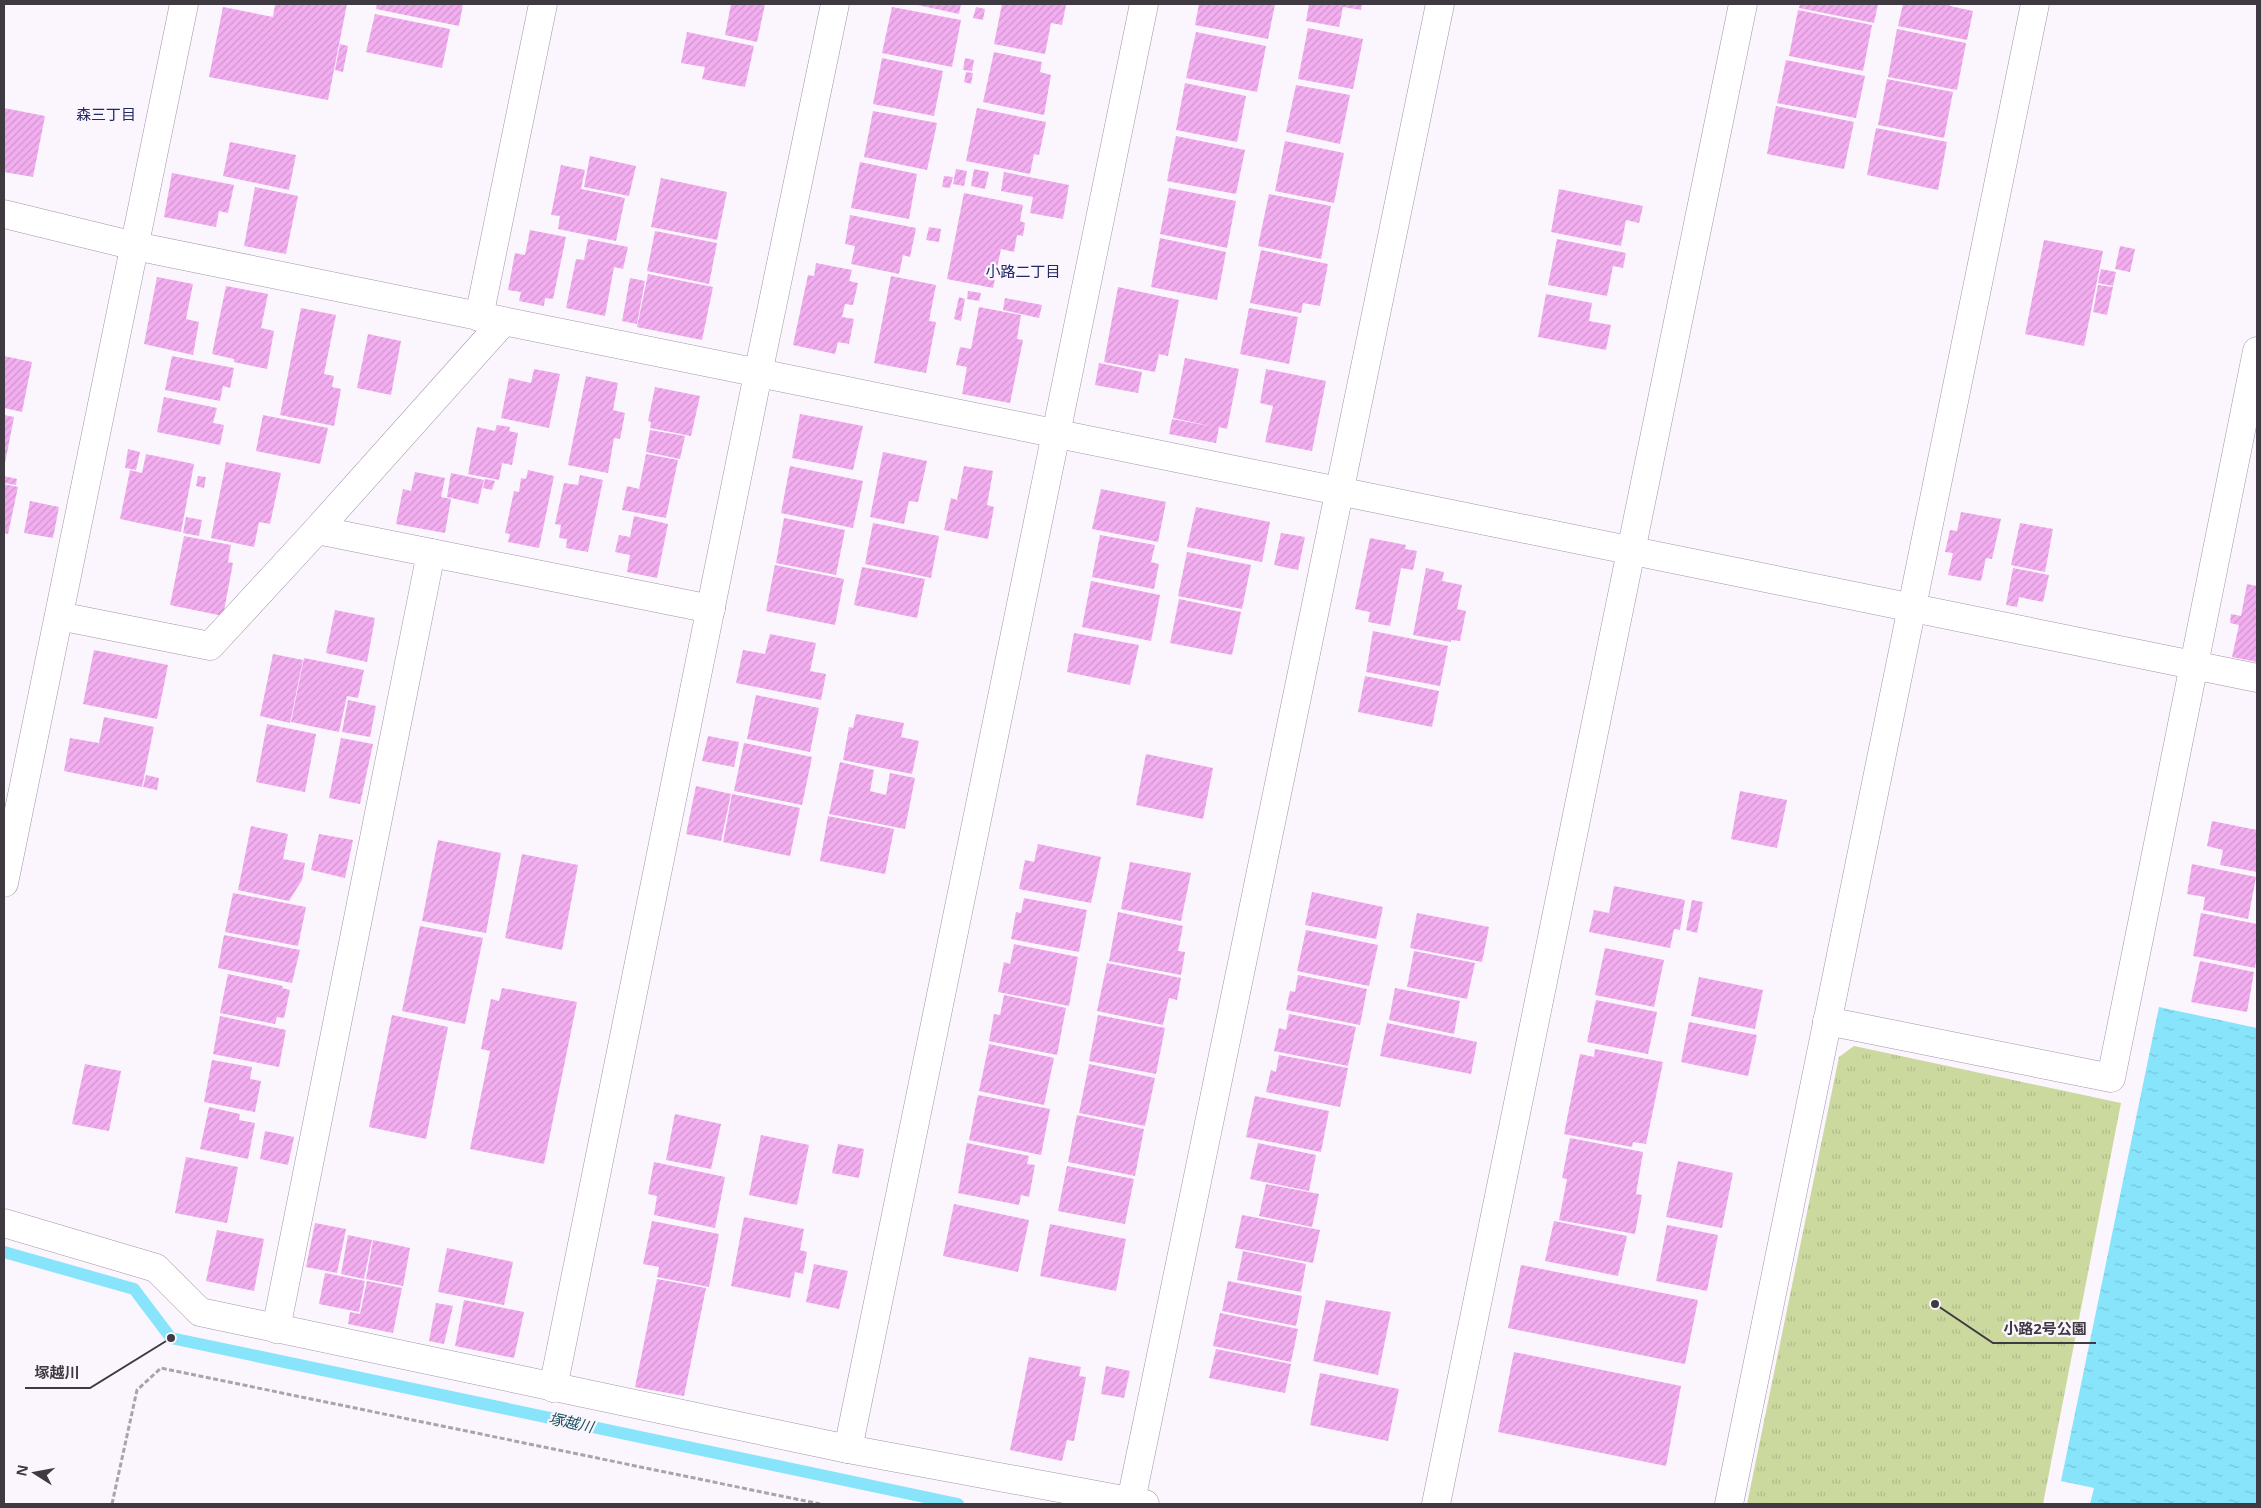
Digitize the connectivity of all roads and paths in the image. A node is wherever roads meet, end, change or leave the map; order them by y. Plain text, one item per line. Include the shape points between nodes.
1 (184, 4) edge
2 (543, 4) edge
3 (836, 4) edge
4 (1144, 4) edge
5 (1440, 4) edge
6 (1743, 4) edge
7 (2035, 4) edge
8 (4, 214) edge
9 (135, 246) junction
10 (491, 319) junction
11 (2257, 351) edge
12 (758, 374) junction
13 (1056, 435) junction
14 (1339, 493) junction
15 (317, 530) junction
16 (1631, 552) junction
17 (431, 553) junction
18 (1912, 608) junction
19 (711, 609) junction
20 (59, 616) junction
21 (2194, 666) junction
22 (2257, 678) edge
23 (4, 883) edge
24 (1827, 1021) junction
25 (4, 1223) edge
26 (276, 1329) junction
27 (553, 1388) junction
28 (848, 1449) junction
29 (1138, 1503) edge
30 (112, 1504) edge
31 (820, 1504) edge
32 (1436, 1504) edge
33 (1729, 1504) edge

1 - 9 street
2 - 10 street
3 - 12 street
4 - 13 street
5 - 14 street
6 - 16 street
7 - 18 street
8 - 9 street
9 - 10 street
9 - 20 street
10 - 12 street
10 - 15 street
11 - 21 street
12 - 13 street
12 - 19 street
13 - 14 street
13 - 28 street
14 - 16 street
14 - 29 street
15 - 17 street
15 - 20 street via 210,646
16 - 18 street
16 - 32 street
17 - 19 street
17 - 26 street
18 - 21 street
18 - 24 street
19 - 27 street
20 - 23 street
21 - 22 street
21 - 24 street via 2111,1078
24 - 33 street
25 - 26 street via 156,1268 200,1312
26 - 27 street
27 - 28 street
28 - 29 street
30 - 31 path via 137,1390 161,1368

